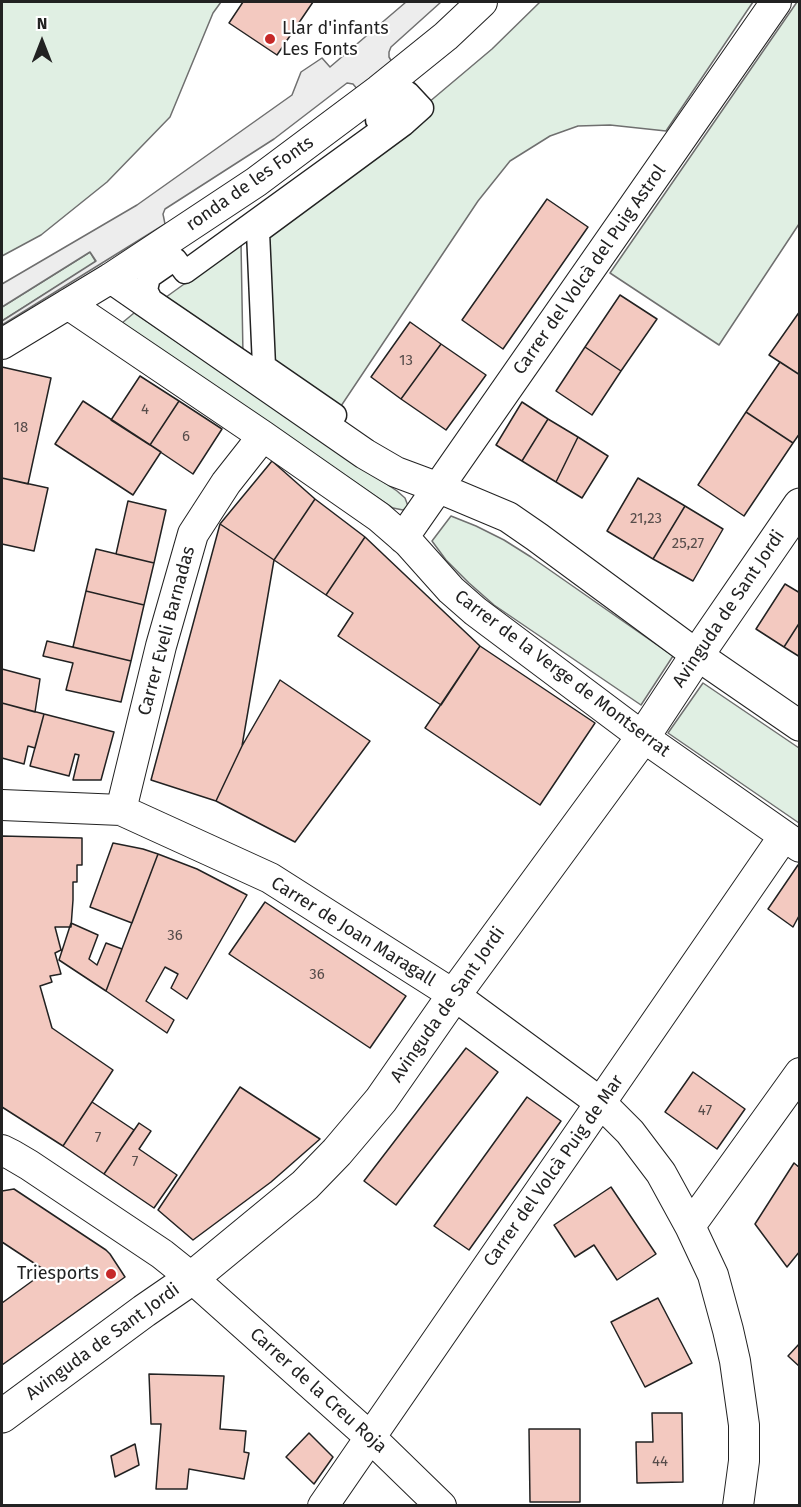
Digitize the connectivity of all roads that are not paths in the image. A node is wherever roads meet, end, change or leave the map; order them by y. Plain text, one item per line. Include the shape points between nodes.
1 (482, 2) edge
2 (776, 2) edge
3 (111, 278) junction
4 (68, 304) junction
5 (2, 344) edge
6 (335, 415) joint
7 (263, 436) junction
8 (439, 488) junction
9 (800, 505) edge
10 (404, 538) junction
11 (697, 655) junction
12 (800, 726) edge
13 (642, 737) junction
14 (2, 805) edge
15 (121, 810) junction
16 (792, 842) edge
17 (453, 995) junction
18 (800, 1073) edge
19 (601, 1103) junction
20 (2, 1150) edge
21 (690, 1226) junction
22 (192, 1278) junction
23 (2, 1416) edge
24 (370, 1437) junction
25 (323, 1506) edge
26 (441, 1506) edge
27 (738, 1506) edge

1 - 3 street, ronda de les Fonts via 379,90 256,182
2 - 8 street, Carrer del Volcà del Puig Astrol
3 - 4 street, ronda de les Fonts
3 - 8 street via 366,454 396,472
4 - 5 street, ronda de les Fonts
4 - 7 street, Carrer de la Verge de Montserrat
6 - 6 street via 330,423 151,300 146,290 149,277 175,259 185,272 381,130 377,120 408,93 422,108 258,232 264,366
7 - 10 street, Carrer de la Verge de Montserrat
7 - 15 street, Carrer Eveli Barnadas via 193,534
8 - 10 street, Carrer del Volcà del Puig Astrol
8 - 11 street via 508,517
9 - 11 main road, Avinguda de Sant Jordi
10 - 13 street, Carrer de la Verge de Montserrat via 475,611
11 - 12 street
11 - 13 main road, Avinguda de Sant Jordi
13 - 16 street, Carrer de la Verge de Montserrat
13 - 17 main road, Avinguda de Sant Jordi
14 - 15 street, Carrer de Joan Maragall
15 - 17 street, Carrer de Joan Maragall via 270,878
16 - 19 street, Carrer del Volcà Puig de Mar
17 - 19 street, Carrer de Joan Maragall
17 - 22 main road, Avinguda de Sant Jordi via 381,1100 337,1152 304,1185
18 - 21 street
19 - 21 street, Carrer de Joan Maragall via 630,1132 661,1173
19 - 24 street, Carrer del Volcà Puig de Mar
20 - 22 street, Carrer de la Creu Roja via 162,1254
21 - 27 street, Carrer de Joan Maragall via 713,1275 740,1388 744,1461
22 - 23 main road, Avinguda de Sant Jordi
22 - 24 street, Carrer de la Creu Roja
24 - 25 street, Carrer del Volcà Puig de Mar
24 - 26 street, Carrer de la Creu Roja

